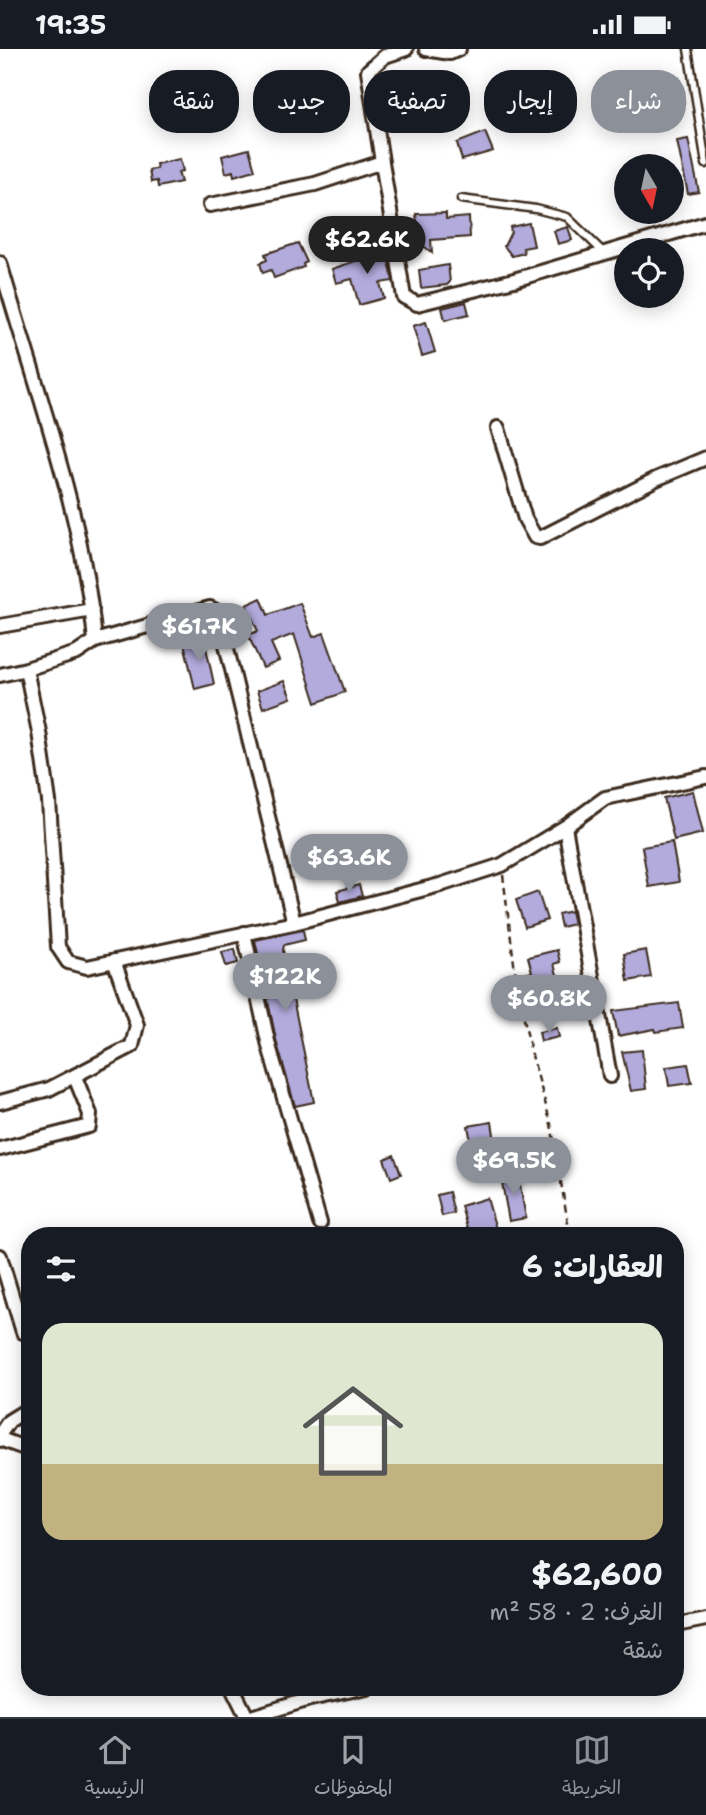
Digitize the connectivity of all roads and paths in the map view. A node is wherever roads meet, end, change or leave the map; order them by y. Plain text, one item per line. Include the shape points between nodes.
1 (406, 49) edge
2 (426, 49) edge
3 (459, 49) edge
4 (688, 49) edge
5 (382, 162) junction
6 (706, 164) edge
7 (461, 199) dead end
8 (210, 205) dead end
9 (706, 223) edge
10 (604, 253) junction
11 (0, 263) edge
12 (498, 428) dead end
13 (706, 458) edge
14 (92, 610) junction
15 (0, 626) edge
16 (95, 641) junction
17 (26, 669) junction
18 (0, 675) edge
19 (706, 777) edge
20 (565, 827) junction
21 (502, 865) junction
22 (294, 923) junction
23 (244, 933) junction
24 (114, 961) junction
25 (610, 1076) dead end
26 (75, 1077) junction
27 (0, 1102) edge
28 (0, 1149) edge
29 (320, 1223) dead end
30 (569, 1227) edge
31 (0, 1256) edge
32 (21, 1325) edge
33 (21, 1414) edge
34 (0, 1434) edge
35 (0, 1439) edge
36 (21, 1447) edge
37 (706, 1619) edge
38 (684, 1623) edge
39 (237, 1696) edge
40 (324, 1696) edge
41 (249, 1717) edge

1 - 5 street via 385,56 368,71
2 - 3 street via 450,53
4 - 6 lane
5 - 8 street via 315,184
5 - 10 street via 408,302 446,298
7 - 10 lane via 567,217
9 - 10 street
11 - 14 street via 66,489
12 - 13 street via 525,519 540,538
14 - 15 street
14 - 16 street
16 - 17 street via 77,653
16 - 22 street via 210,608 218,612
17 - 18 street
17 - 24 street via 49,801 58,947 63,958 76,965
19 - 20 street via 605,798
20 - 21 street
20 - 25 street
21 - 22 street
21 - 30 path via 514,968 551,1123
22 - 23 street
23 - 24 street
23 - 29 street via 268,1046
24 - 26 street via 137,1025 132,1046
26 - 27 street
26 - 28 street via 90,1114 89,1126
31 - 32 street
33 - 34 street
35 - 36 street
37 - 38 street
39 - 41 street
40 - 41 street

